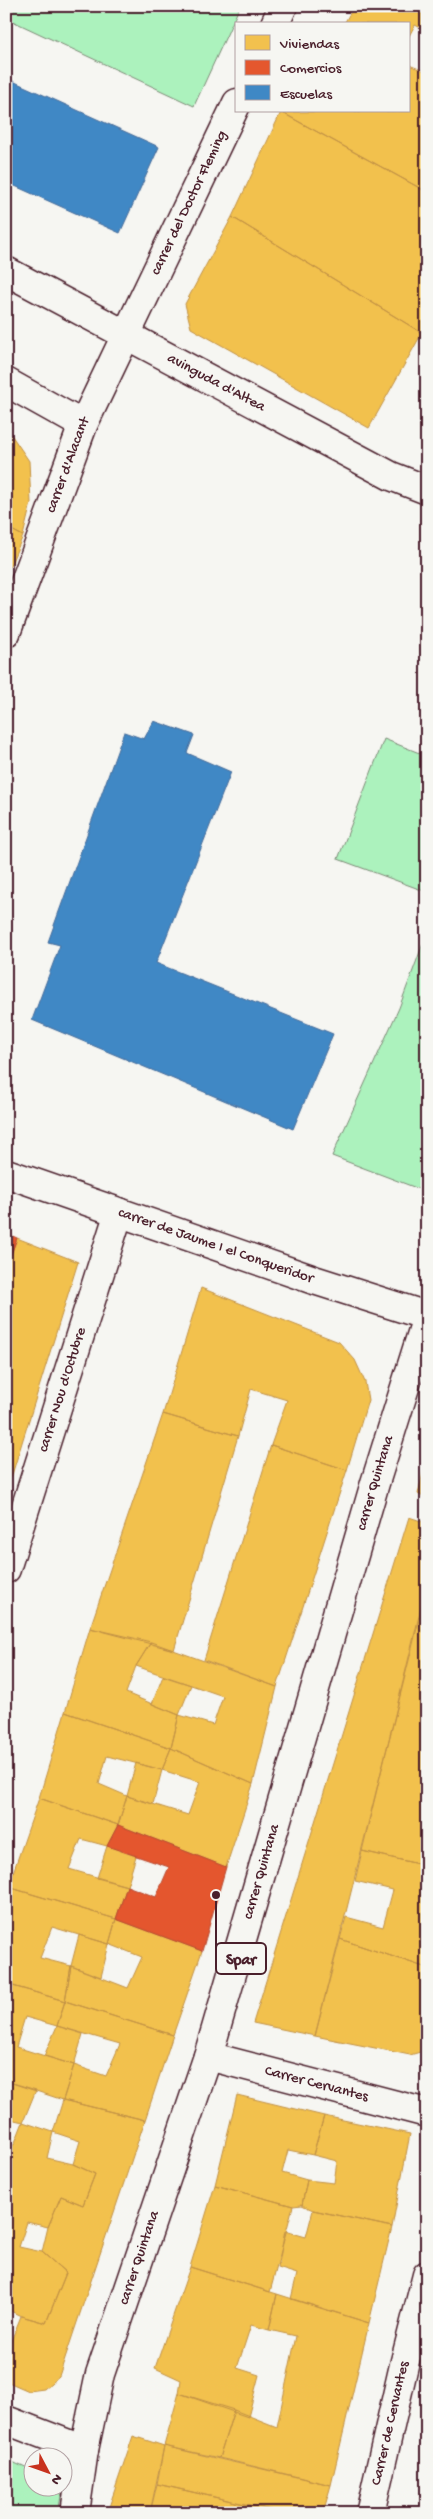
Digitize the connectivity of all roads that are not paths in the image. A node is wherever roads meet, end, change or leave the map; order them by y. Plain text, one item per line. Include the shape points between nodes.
1 (283, 6) edge
2 (276, 22) edge
3 (235, 107) edge
4 (6, 271) edge
5 (141, 303) joint
6 (126, 334) junction
7 (6, 382) edge
8 (84, 425) junction
9 (427, 490) edge
10 (6, 633) edge
11 (6, 1173) edge
12 (119, 1212) junction
13 (427, 1317) edge
14 (6, 1569) edge
15 (208, 2056) junction
16 (427, 2113) edge
17 (427, 2275) edge
18 (6, 2420) edge
19 (84, 2450) junction
20 (75, 2513) edge
21 (370, 2513) edge

1 - 2 street
3 - 5 street, carrer del Doctor Fleming
4 - 6 street, avinguda d'Altea
5 - 6 street, carrer d'Alacant
6 - 8 street, carrer d'Alacant
6 - 9 street, avinguda d'Altea via 391,476
7 - 8 street
8 - 10 street, carrer d'Alacant
11 - 12 street, carrer de Jaume I el Conqueridor
12 - 13 street, carrer de Jaume I el Conqueridor
12 - 14 street, carrer Nou d'Octubre
13 - 15 street, carrer Quintana via 374,1483
15 - 16 street, Carrer Cervantes
15 - 19 street, carrer Quintana via 100,2374
17 - 21 street, Carrer de Cervantes
18 - 19 street
19 - 20 street, carrer Quintana

